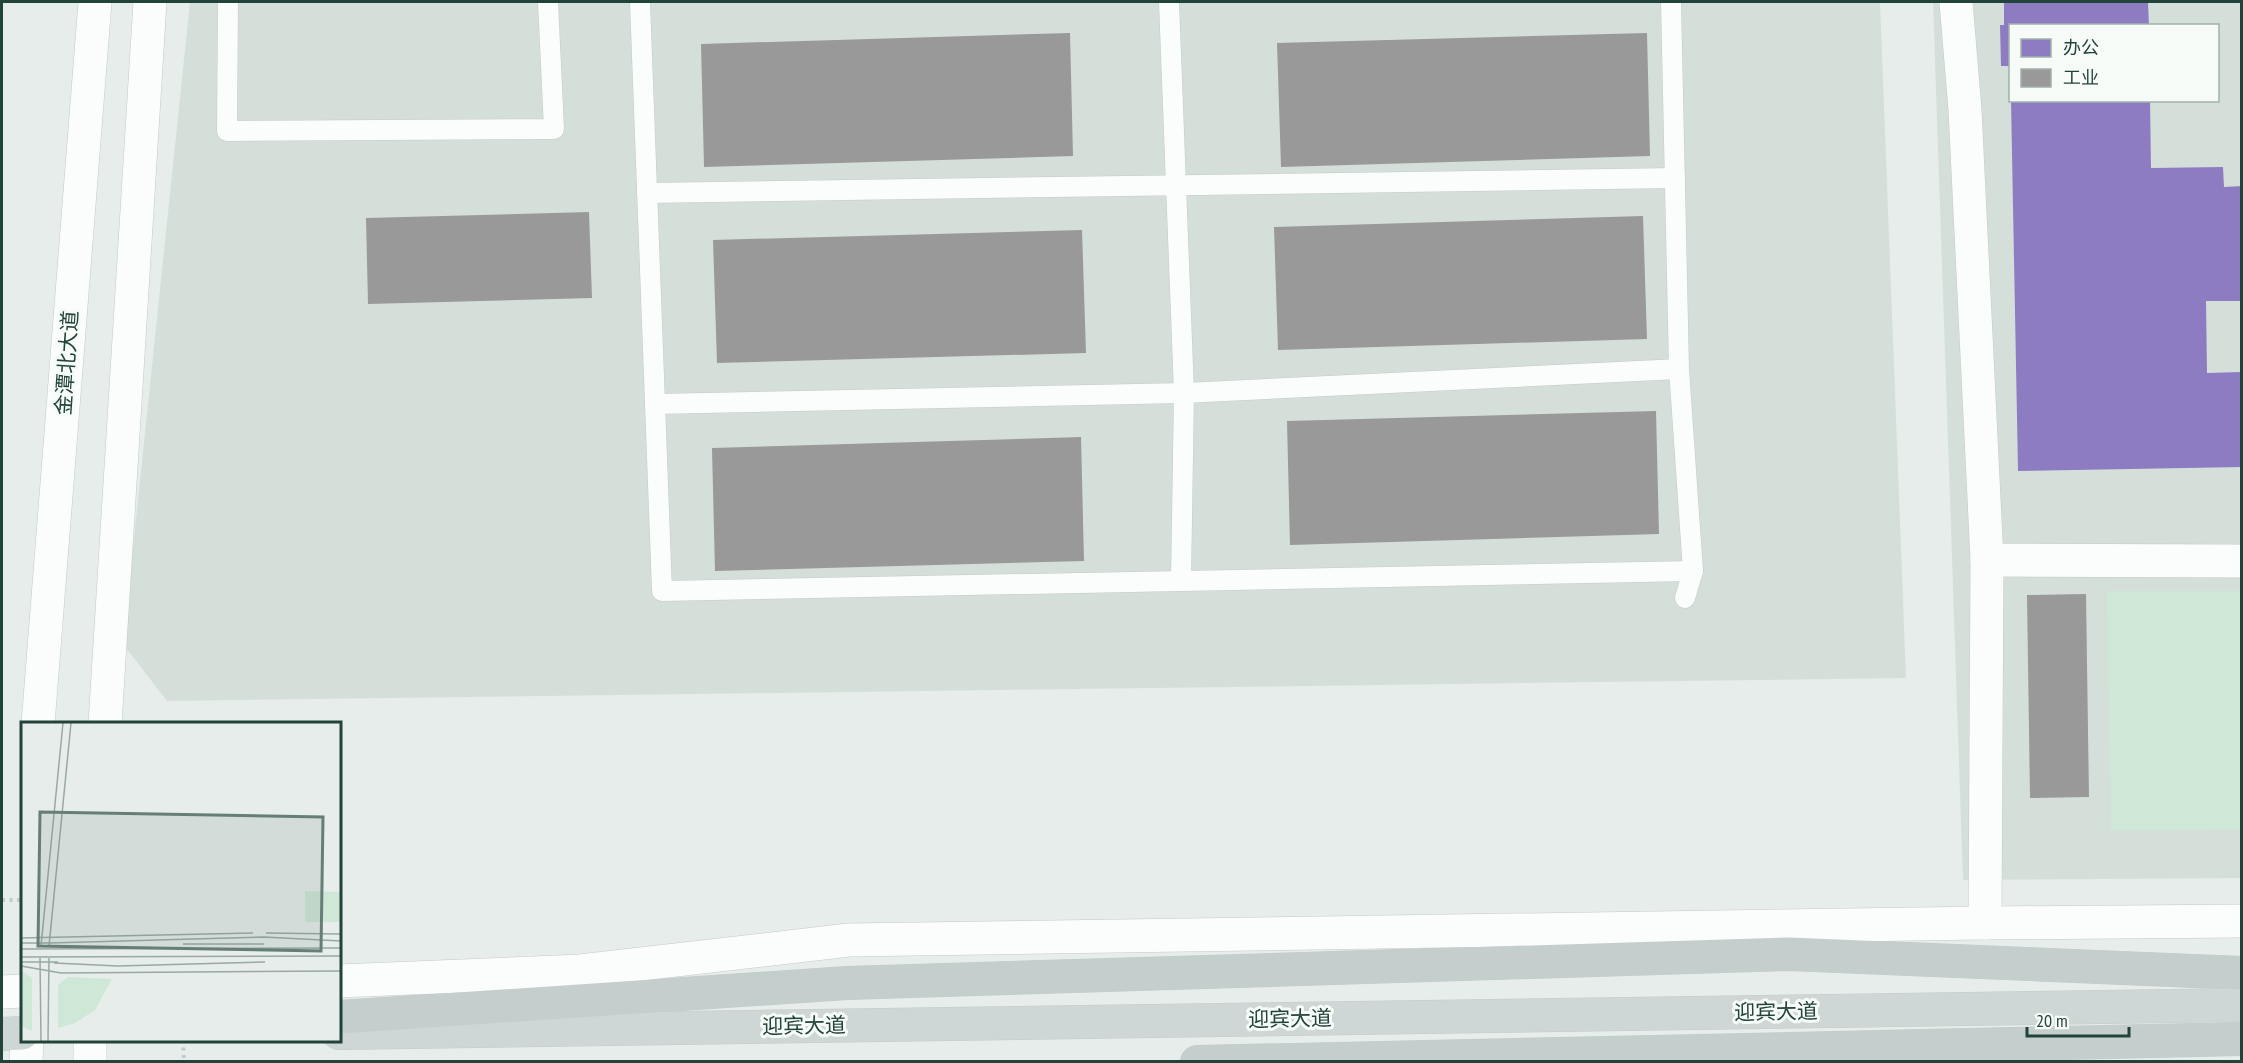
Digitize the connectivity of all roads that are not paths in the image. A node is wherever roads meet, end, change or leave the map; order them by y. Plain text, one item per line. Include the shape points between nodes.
1 (95, 2) edge
2 (150, 2) edge
3 (228, 2) edge
4 (548, 2) edge
5 (640, 2) edge
6 (1169, 2) edge
7 (1671, 2) edge
8 (1956, 2) edge
9 (1675, 178) junction
10 (1175, 185) junction
11 (647, 193) junction
12 (1679, 369) junction
13 (1184, 393) junction
14 (655, 404) junction
15 (1987, 560) junction
16 (2241, 561) edge
17 (1693, 571) junction
18 (1181, 581) junction
19 (1685, 598) dead end
20 (38, 722) edge
21 (105, 722) edge
22 (2241, 921) edge
23 (1984, 923) junction
24 (2241, 973) edge
25 (340, 981) edge
26 (21, 991) edge
27 (2, 992) edge
28 (2241, 1005) edge
29 (340, 1017) edge
30 (21, 1033) edge
31 (340, 1033) edge
32 (2, 1034) edge
33 (2241, 1039) edge
34 (27, 1042) edge
35 (90, 1042) edge
36 (26, 1062) edge
37 (90, 1062) edge
38 (1197, 1062) edge

1 - 20 street, 金潭北大道
2 - 21 street
3 - 4 lane via 227,131 554,129
5 - 11 lane
6 - 10 lane
7 - 9 lane
8 - 15 street
9 - 10 lane
9 - 12 lane
10 - 11 lane
10 - 13 lane
11 - 14 lane
12 - 13 lane
12 - 17 lane
13 - 14 lane
13 - 18 lane
14 - 18 lane via 662,591
15 - 16 street
15 - 23 street
17 - 18 lane
17 - 19 lane
22 - 23 street
23 - 25 street via 849,940 580,971
24 - 29 highway via 1789,954 847,983
26 - 27 street
28 - 31 main road, 迎宾大道
30 - 32 main road
33 - 38 highway
34 - 36 street
35 - 37 street

